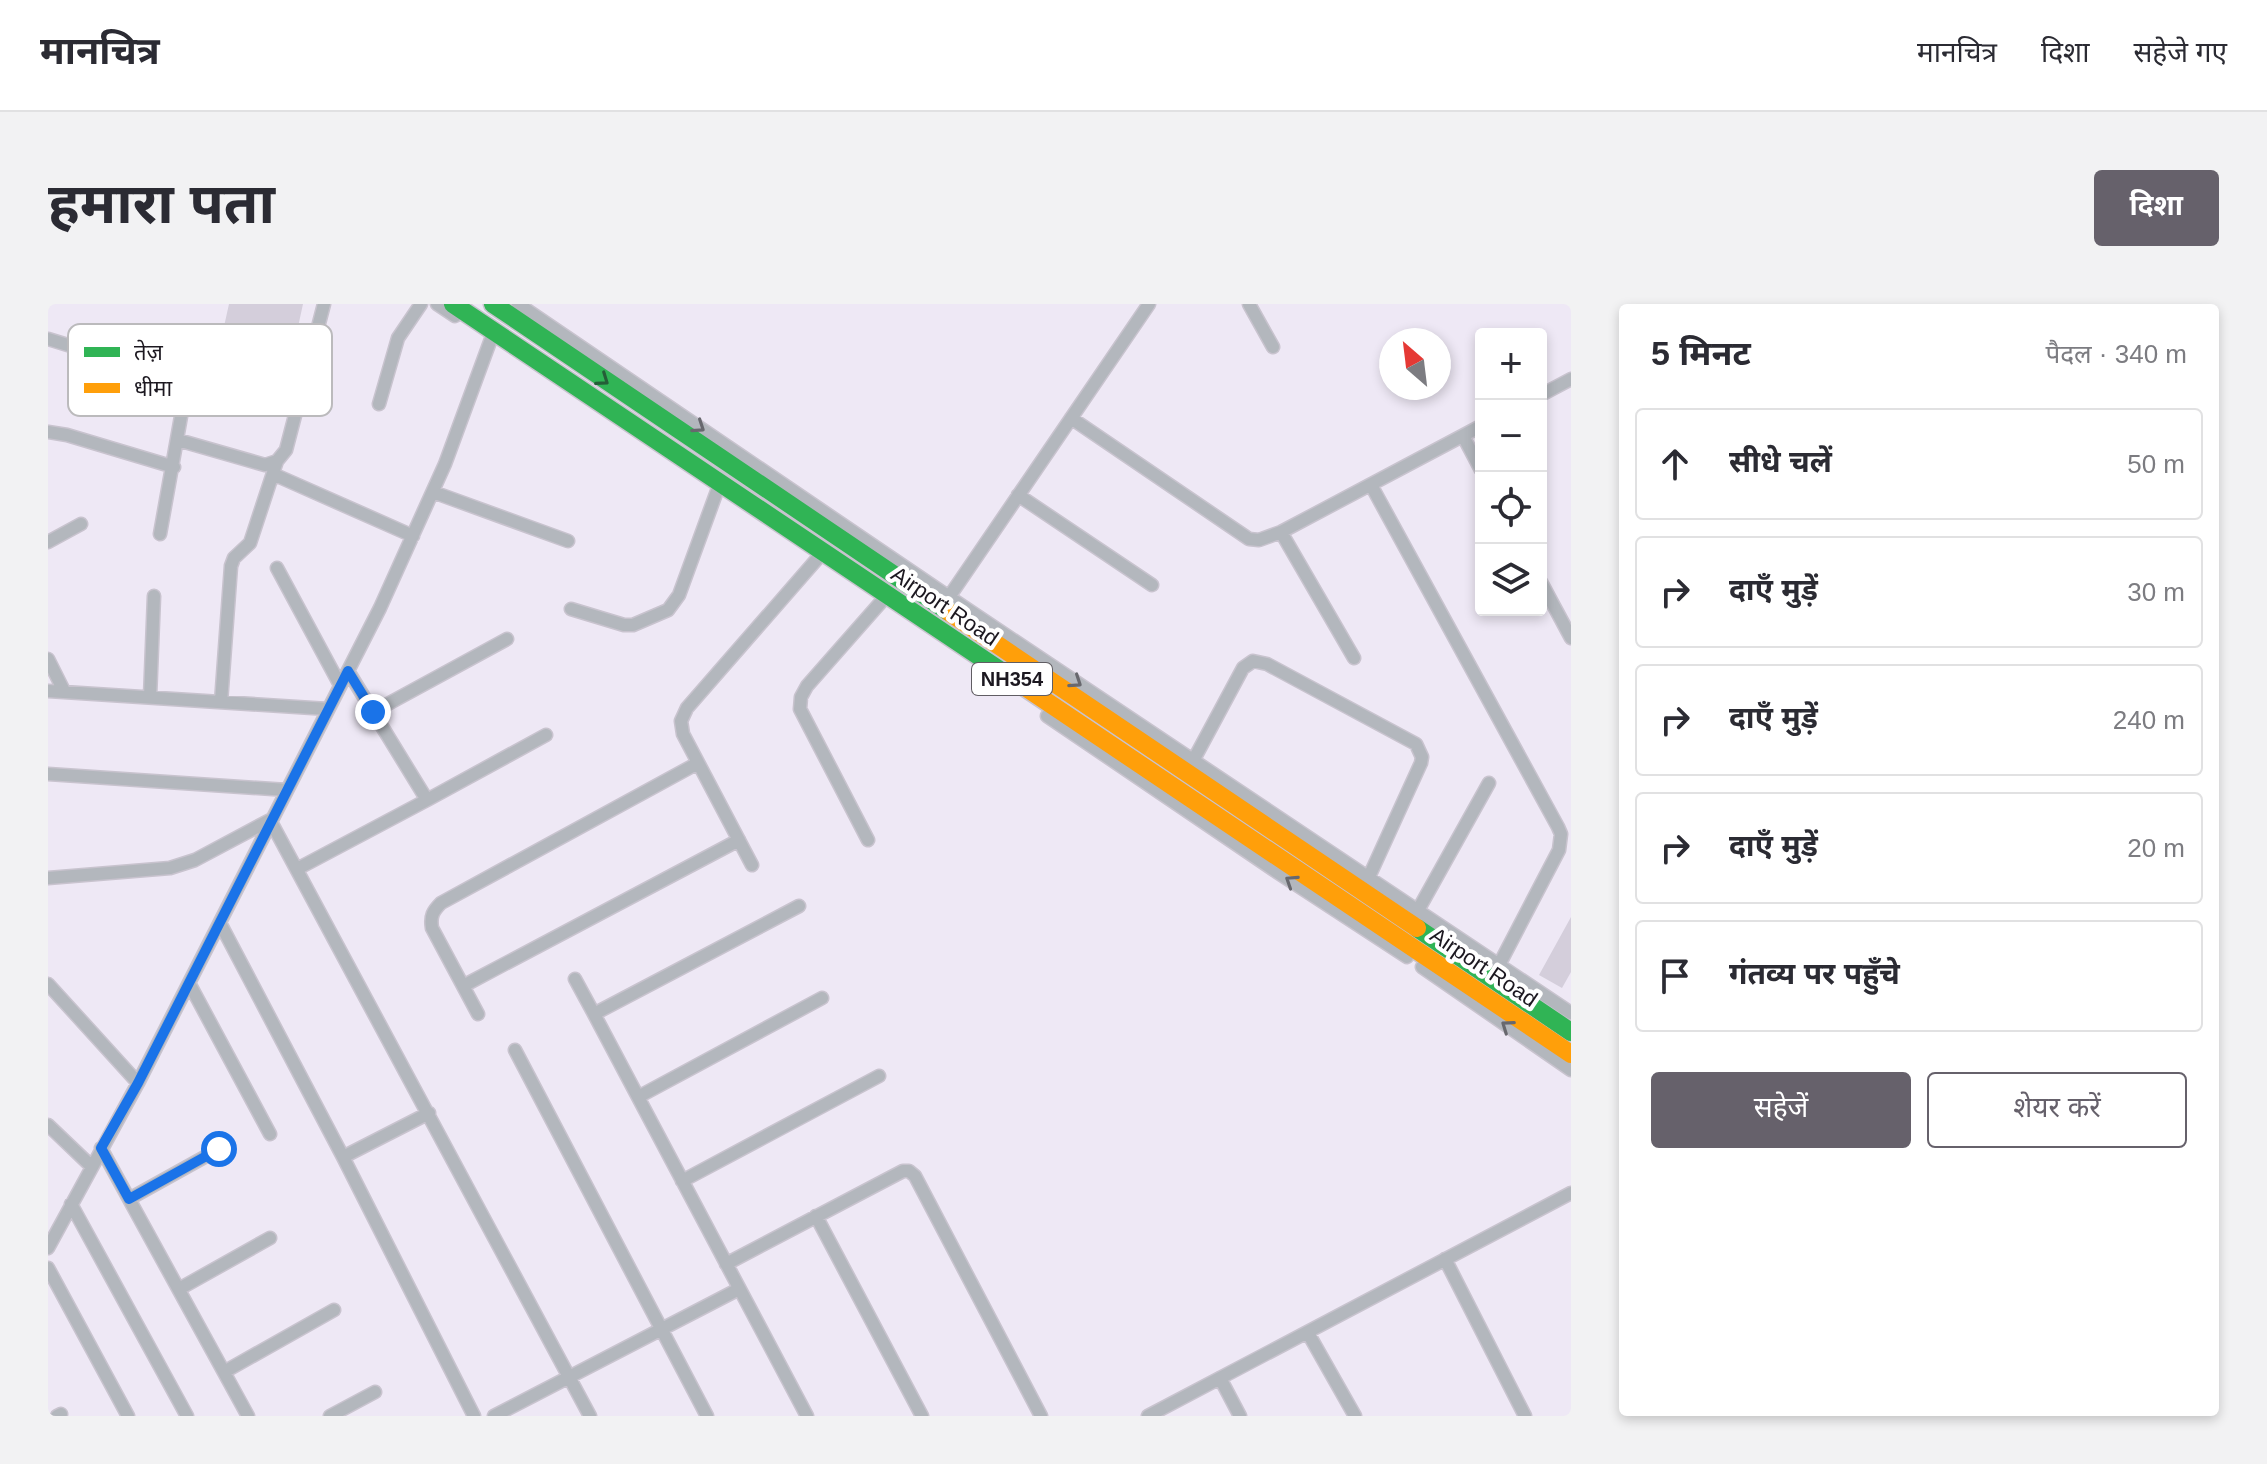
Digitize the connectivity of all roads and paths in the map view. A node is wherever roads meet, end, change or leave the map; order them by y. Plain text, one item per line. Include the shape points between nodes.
1 (324, 304) edge
2 (421, 304) edge
3 (437, 304) edge
4 (453, 304) edge
5 (493, 304) edge
6 (518, 304) edge
7 (1149, 304) edge
8 (1249, 304) edge
9 (319, 324) edge
10 (48, 339) edge
11 (491, 339) junction
12 (68, 345) edge
13 (1273, 347) dead end
14 (1571, 379) edge
15 (1547, 392) edge
16 (379, 404) dead end
17 (182, 416) edge
18 (295, 416) edge
19 (1071, 418) junction
20 (1475, 429) edge
21 (48, 432) edge
22 (1463, 436) junction
23 (178, 440) junction
24 (1475, 459) edge
25 (174, 467) junction
26 (275, 467) junction
27 (1371, 485) junction
28 (717, 491) junction
29 (433, 492) junction
30 (1018, 495) junction
31 (81, 524) dead end
32 (1281, 532) junction
33 (160, 534) dead end
34 (413, 536) junction
35 (568, 541) dead end
36 (48, 542) edge
37 (817, 559) junction
38 (277, 568) dead end
39 (1152, 585) dead end
40 (1547, 593) edge
41 (154, 596) dead end
42 (881, 602) junction
43 (946, 602) junction
44 (571, 609) dead end
45 (1571, 638) edge
46 (507, 639) dead end
47 (1354, 658) dead end
48 (48, 659) edge
49 (348, 671) junction
50 (340, 685) junction
51 (48, 691) edge
52 (64, 691) junction
53 (150, 697) junction
54 (221, 702) junction
55 (328, 709) junction
56 (373, 712) junction
57 (546, 735) dead end
58 (1193, 761) junction
59 (698, 763) junction
60 (48, 774) edge
61 (1489, 783) dead end
62 (287, 790) junction
63 (427, 800) junction
64 (270, 820) junction
65 (739, 840) junction
66 (868, 840) dead end
67 (752, 865) dead end
68 (297, 869) junction
69 (48, 878) edge
70 (1368, 879) junction
71 (799, 906) dead end
72 (1417, 912) junction
73 (220, 923) junction
74 (1499, 965) junction
75 (575, 979) dead end
76 (189, 983) junction
77 (48, 984) edge
78 (463, 986) junction
79 (822, 998) dead end
80 (1571, 1013) edge
81 (478, 1014) dead end
82 (594, 1014) junction
83 (1571, 1032) edge
84 (515, 1050) dead end
85 (1571, 1054) edge
86 (1571, 1070) edge
87 (879, 1076) dead end
88 (138, 1083) junction
89 (638, 1097) junction
90 (429, 1113) junction
91 (48, 1125) edge
92 (270, 1134) dead end
93 (101, 1148) junction
94 (219, 1149) dead end
95 (343, 1157) junction
96 (91, 1166) junction
97 (682, 1181) junction
98 (1571, 1193) edge
99 (129, 1199) junction
100 (71, 1204) junction
101 (816, 1216) junction
102 (270, 1238) dead end
103 (48, 1248) edge
104 (1445, 1259) junction
105 (726, 1264) junction
106 (48, 1268) edge
107 (179, 1289) junction
108 (739, 1289) junction
109 (334, 1310) dead end
110 (662, 1330) junction
111 (1308, 1333) junction
112 (224, 1372) junction
113 (570, 1378) junction
114 (1220, 1378) junction
115 (375, 1392) dead end
116 (128, 1416) edge
117 (187, 1416) edge
118 (248, 1416) edge
119 (330, 1416) edge
120 (474, 1416) edge
121 (494, 1416) edge
122 (590, 1416) edge
123 (707, 1416) edge
124 (807, 1416) edge
125 (922, 1416) edge
126 (1041, 1416) edge
127 (1148, 1416) edge
128 (1240, 1416) edge
129 (1355, 1416) edge
130 (1525, 1416) edge

1 - 9 street
2 - 16 street via 398,338
3 - 11 street
4 - 85 highway, Airport Road / NH354
5 -> 43 highway, Airport Road / NH354
6 -> 43 street
7 - 19 street
8 - 13 street
10 - 12 street
11 - 28 street
11 - 29 street
14 - 15 street
17 - 23 street
18 - 26 street via 286,450
19 - 30 street
19 - 32 street via 1249,539
20 - 22 street
21 - 25 street
22 - 24 street
22 - 27 street
23 - 25 street
23 - 26 street
25 - 33 street
26 - 34 street
26 - 54 street via 250,543 231,566
27 - 32 street
27 - 74 street via 1561,834 1559,850
28 - 37 street
28 - 44 street via 672,607 628,626
29 - 34 street
29 - 35 street
30 - 39 street
30 - 43 street
31 - 36 street
32 - 47 street
34 - 49 street
37 - 42 street
37 - 59 street via 683,714 681,728
38 - 50 street
40 - 45 street
41 - 53 street
42 - 66 street via 807,686 800,709
86 -> 42 street
43 -> 58 street
43 - 83 highway, Airport Road / NH354
46 - 56 street
48 - 52 street
49 - 50 street
49 - 56 street
50 - 55 street
51 - 52 street
52 - 53 street
53 - 54 street
54 - 55 street
55 - 62 street
56 - 63 street
57 - 63 street
58 - 70 street
58 - 70 street via 1243,668 1253,661 1416,744 1421,763
59 - 65 street
59 - 78 street via 441,903 434,910 432,928
60 - 62 street
61 - 72 street
62 - 64 street
63 - 68 street
64 - 68 street
64 - 69 street via 170,868
64 - 73 street
65 - 67 street
65 - 78 street
68 - 90 street
70 - 72 street
71 - 82 street
72 - 74 street
73 - 76 street
73 - 95 street
74 - 80 street
75 - 82 street
76 - 88 street
76 - 92 street
77 - 88 street
78 - 81 street
79 - 89 street
82 - 89 street
84 - 110 street
87 - 97 street
88 - 93 street
89 - 97 street
90 - 95 street
90 - 113 street
91 - 96 street
93 - 96 street
93 - 99 street
94 - 99 street
95 - 120 street
96 - 100 street
97 - 105 street
98 - 104 street
99 - 107 street
100 - 103 street
100 - 117 street
101 - 105 street
101 - 125 street
101 - 126 street via 903,1171 912,1173
102 - 107 street
104 - 111 street
104 - 130 street
105 - 108 street
106 - 116 street
107 - 112 street
108 - 110 street
108 - 124 street
109 - 112 street
110 - 113 street
110 - 123 street
111 - 114 street
111 - 129 street
112 - 118 street
113 - 121 street
113 - 122 street
114 - 127 street
114 - 128 street
115 - 119 street

